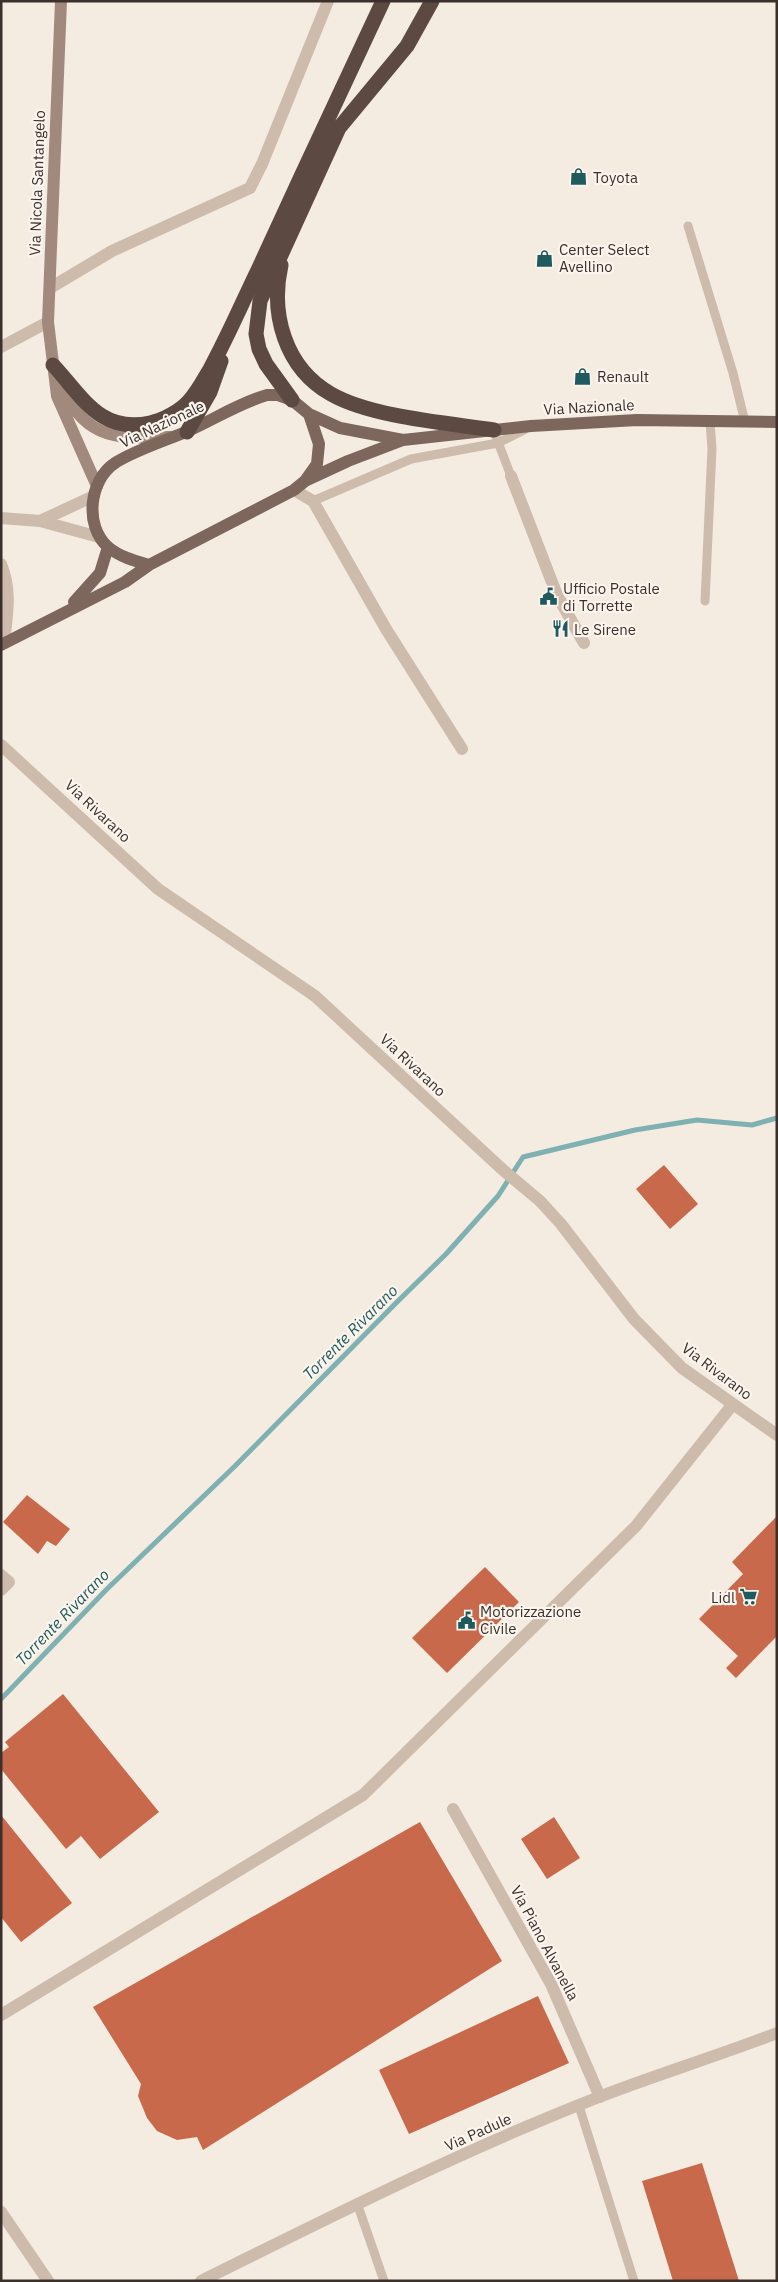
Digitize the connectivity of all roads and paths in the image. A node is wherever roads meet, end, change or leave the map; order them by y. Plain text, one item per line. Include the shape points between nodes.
1 (61, 1) edge
2 (328, 1) edge
3 (383, 1) edge
4 (432, 1) edge
5 (688, 226) dead end
6 (286, 247) junction
7 (50, 288) junction
8 (48, 322) junction
9 (228, 335) junction
10 (1, 346) edge
11 (53, 365) junction
12 (292, 400) junction
13 (308, 414) junction
14 (710, 421) junction
15 (745, 422) junction
16 (777, 422) edge
17 (181, 434) junction
18 (496, 436) junction
19 (404, 440) junction
20 (511, 476) joint
21 (305, 481) junction
22 (294, 490) junction
23 (95, 491) junction
24 (313, 501) junction
25 (1, 518) edge
26 (40, 521) junction
27 (99, 537) junction
28 (108, 547) junction
29 (1, 564) edge
30 (149, 565) junction
31 (705, 601) dead end
32 (65, 611) junction
33 (2, 642) edge
34 (584, 643) dead end
35 (1, 745) edge
36 (462, 749) dead end
37 (733, 1404) junction
38 (777, 1435) edge
39 (1, 1574) edge
40 (1, 1590) edge
41 (453, 1809) dead end
42 (1, 2015) edge
43 (777, 2033) edge
44 (600, 2097) junction
45 (579, 2106) junction
46 (357, 2203) junction
47 (1, 2212) edge
48 (48, 2281) edge
49 (201, 2281) edge
50 (384, 2281) edge
51 (634, 2281) edge

1 - 7 main road, Via Nicola Santangelo
2 - 7 street via 250,188 112,251
3 - 9 highway
4 - 6 highway via 407,46 339,128
5 - 15 lane
6 - 12 highway via 260,301 256,334 266,364
6 - 18 highway via 277,296 282,331 294,358 316,384 332,395 374,409
7 - 8 main road, Via Nicola Santangelo
8 - 10 street
8 - 11 main road, Via Nicola Santangelo
9 - 11 highway via 189,401 165,418 151,423 123,424 108,419 78,397
9 - 17 highway via 210,392
11 - 17 main road via 70,403 94,427 128,439
11 - 23 main road, Via Nicola Santangelo via 57,396
12 - 13 main road, Via Nazionale
12 - 17 main road, Via Nazionale via 278,395 253,399
13 - 19 main road, Via Nazionale via 340,428
13 - 21 main road, Via Nazionale via 319,444 317,464
14 - 15 main road, Via Nazionale
14 - 18 main road, Via Nazionale via 637,420 531,426
14 - 31 lane via 712,449
15 - 16 main road, Via Nazionale
17 - 23 main road, Via Nazionale via 114,464 100,478
18 - 19 main road, Via Nazionale
18 - 20 lane
18 - 24 lane via 411,460
19 - 21 main road, Via Nazionale via 348,460
20 - 34 street via 557,595
21 - 22 main road, Via Nazionale
22 - 24 street
22 - 30 main road, Via Nazionale
23 - 26 street
23 - 27 main road via 93,513
24 - 36 street via 386,628
25 - 26 street
26 - 27 street
27 - 28 main road
28 - 30 main road via 123,557
28 - 32 main road via 100,572
29 - 33 street via 8,580 8,610
30 - 32 main road, Via Nazionale via 125,582
32 - 33 main road, Via Nazionale
35 - 37 street, Via Rivarano via 158,889 315,996 540,1202 561,1224 634,1319 682,1368
37 - 38 street, Via Rivarano
37 - 42 street via 636,1526 364,1795
39 - 40 street via 9,1582
41 - 44 street, Via Piano Alvanella via 551,1984
43 - 44 street, Via Padule
44 - 45 street, Via Padule
45 - 46 street, Via Padule
45 - 51 lane
46 - 49 street, Via Padule
46 - 50 lane
47 - 48 street

